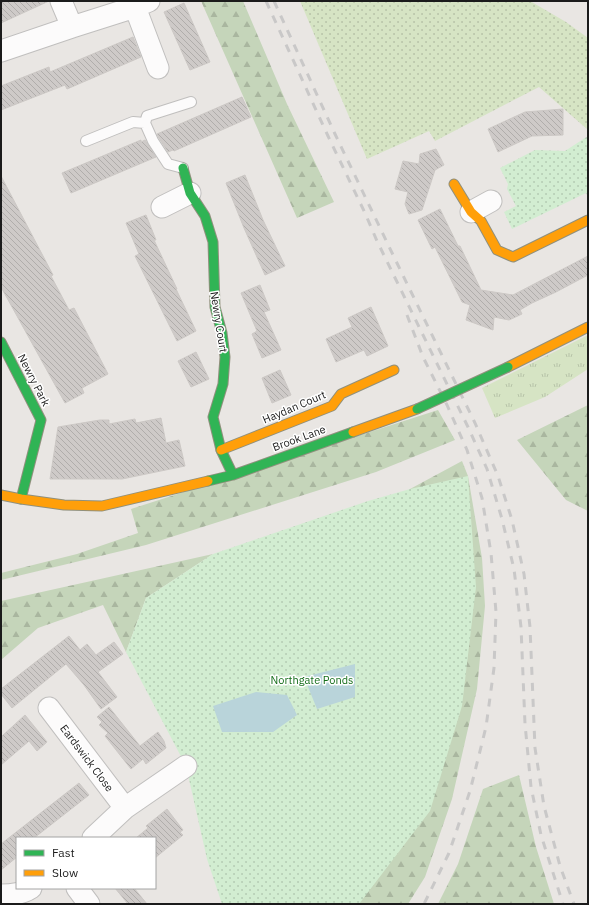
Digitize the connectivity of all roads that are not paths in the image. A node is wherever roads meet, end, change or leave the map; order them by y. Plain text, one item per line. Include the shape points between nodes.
1 (60, 1) edge
2 (142, 4) edge
3 (72, 27) junction
4 (1, 51) edge
5 (158, 68) dead end
6 (191, 102) dead end
7 (145, 123) junction
8 (86, 141) dead end
9 (183, 168) joint
10 (454, 184) dead end
11 (190, 193) junction
12 (491, 201) dead end
13 (162, 207) dead end
14 (471, 212) junction
15 (588, 220) edge
16 (588, 327) edge
17 (1, 342) edge
18 (394, 370) dead end
19 (222, 450) junction
20 (233, 475) junction
21 (1, 495) edge
22 (21, 499) junction
23 (49, 708) dead end
24 (186, 766) dead end
25 (125, 808) junction
26 (94, 837) edge
27 (30, 889) edge
28 (78, 889) edge
29 (1, 895) edge
30 (90, 904) edge

1 - 3 street
2 - 3 street
2 - 5 street
3 - 4 street
6 - 7 lane via 147,116
7 - 8 lane via 133,122
7 - 9 lane via 168,164
9 - 11 street, Newry Court
10 - 14 street
11 - 13 street
11 - 19 street, Newry Court via 205,216 213,242 215,307 225,357 223,384 213,417
12 - 14 street
14 - 15 street via 481,221 497,250 513,257
16 - 20 street, Brook Lane, bridge via 417,409
17 - 22 street, Newry Park via 41,420
18 - 19 street, Haydan Court via 341,394 332,406
19 - 20 street, Newry Court
20 - 22 street, Brook Lane via 102,506 64,505
21 - 22 street, Brook Lane
23 - 25 street, Eardswick Close
24 - 25 street
25 - 26 street
27 - 29 street via 11,895
28 - 30 street

